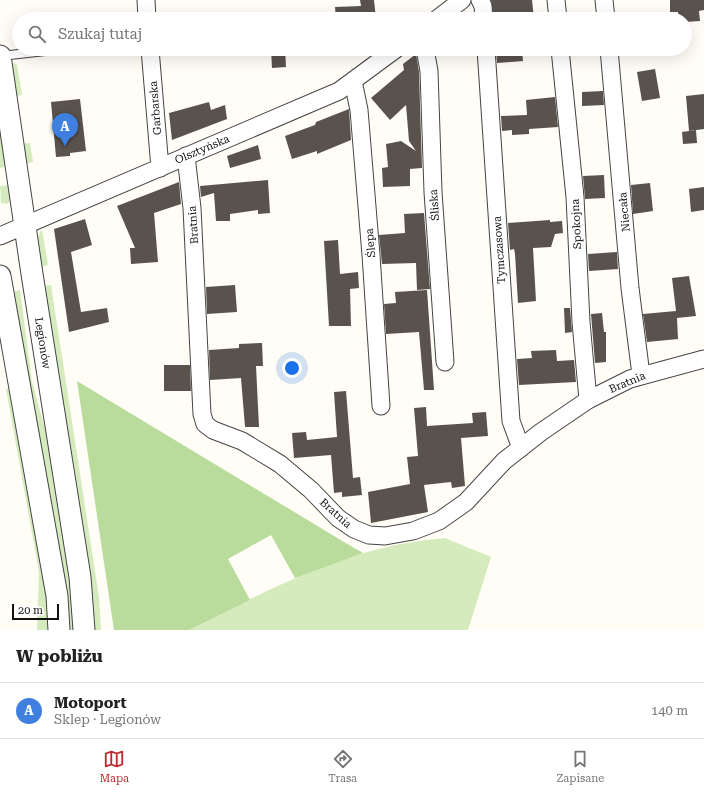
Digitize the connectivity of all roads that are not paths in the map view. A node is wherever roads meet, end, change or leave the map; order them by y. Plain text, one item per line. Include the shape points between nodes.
1 (146, 0) edge
2 (462, 0) edge
3 (480, 0) edge
4 (556, 0) edge
5 (604, 0) edge
6 (147, 12) edge
7 (446, 12) edge
8 (483, 12) edge
9 (557, 12) edge
10 (605, 12) edge
11 (12, 55) edge
12 (0, 56) edge
13 (151, 56) edge
14 (387, 56) edge
15 (426, 56) edge
16 (486, 56) edge
17 (561, 56) edge
18 (610, 56) edge
19 (353, 81) junction
20 (186, 156) junction
21 (160, 168) junction
22 (25, 226) junction
23 (0, 236) edge
24 (0, 276) edge
25 (704, 359) edge
26 (445, 362) dead end
27 (641, 375) junction
28 (588, 400) junction
29 (380, 406) dead end
30 (520, 448) junction
31 (59, 630) edge
32 (84, 630) edge

1 - 6 street
2 - 7 street
3 - 8 street
4 - 9 street
5 - 10 street
11 - 12 lane
12 - 22 street, Legionów
13 - 21 street, Garbarska
14 - 19 street, Olsztyńska
15 - 26 street, Śliska
16 - 30 street, Tymczasowa via 511,421
17 - 28 street, Spokojna via 575,197 581,322
18 - 27 street, Niecała via 630,288
19 - 20 street, Olsztyńska via 339,91
19 - 29 street, Ślepa via 370,240
20 - 21 street, Olsztyńska
20 - 30 street, Bratnia via 192,208 204,424 242,441 280,464 311,490 338,518 354,530 369,535 384,536 413,531 439,521 466,502 504,461
21 - 22 street, Olsztyńska
22 - 23 street, Olsztyńska
22 - 32 street, Legionów via 80,577
24 - 31 street via 57,596
25 - 27 street, Bratnia
27 - 28 street, Bratnia
28 - 30 street, Bratnia

